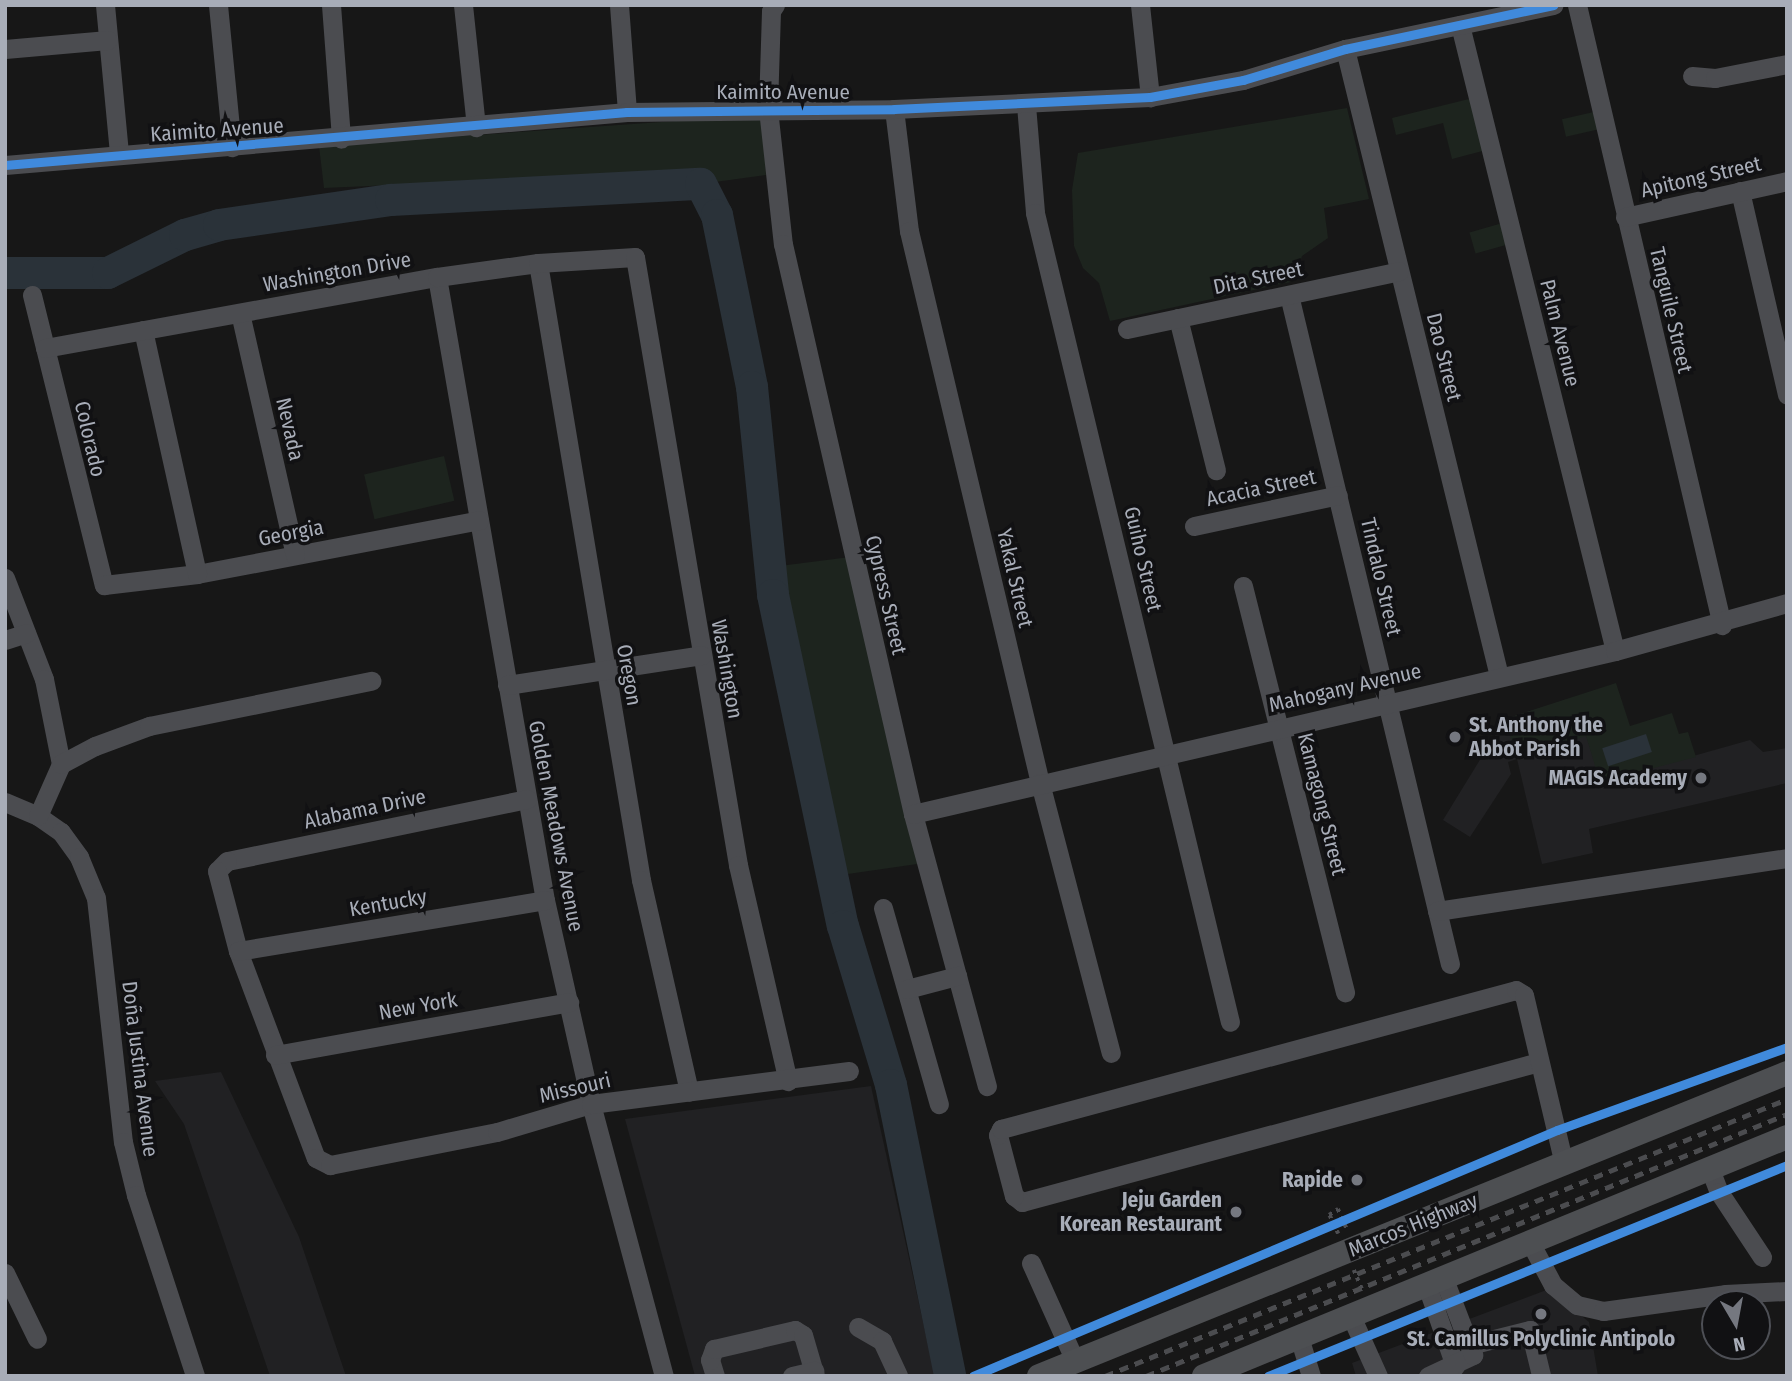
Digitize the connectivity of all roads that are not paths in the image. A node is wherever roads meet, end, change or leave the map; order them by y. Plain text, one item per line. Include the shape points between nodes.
1 (105, 5) edge
2 (218, 5) edge
3 (331, 5) edge
4 (463, 5) edge
5 (619, 5) edge
6 (775, 5) edge
7 (1140, 5) edge
8 (1553, 5) edge
9 (1577, 5) edge
10 (1460, 25) junction
11 (108, 40) junction
12 (5, 49) edge
13 (1345, 49) junction
14 (1787, 64) edge
15 (1692, 76) dead end
16 (1150, 97) junction
17 (1026, 105) junction
18 (768, 109) junction
19 (894, 109) junction
20 (627, 112) junction
21 (476, 127) junction
22 (341, 139) junction
23 (232, 147) junction
24 (119, 153) junction
25 (5, 165) edge
26 (1787, 181) edge
27 (1740, 191) junction
28 (1625, 217) junction
29 (637, 261) joint
30 (538, 263) junction
31 (1399, 271) junction
32 (437, 277) junction
33 (32, 295) dead end
34 (1289, 295) junction
35 (240, 313) junction
36 (1178, 318) junction
37 (1126, 329) dead end
38 (144, 330) junction
39 (45, 348) junction
40 (1787, 395) edge
41 (1216, 470) dead end
42 (1338, 495) junction
43 (479, 520) junction
44 (1194, 526) dead end
45 (295, 555) junction
46 (197, 574) junction
47 (5, 578) edge
48 (1244, 586) dead end
49 (112, 587) joint
50 (1787, 603) edge
51 (1721, 625) junction
52 (26, 633) junction
53 (5, 640) edge
54 (1615, 651) junction
55 (702, 655) junction
56 (605, 670) junction
57 (1499, 676) junction
58 (371, 681) dead end
59 (507, 685) junction
60 (1387, 702) junction
61 (1279, 727) junction
62 (1164, 754) junction
63 (61, 764) junction
64 (1040, 783) junction
65 (527, 799) junction
66 (5, 802) edge
67 (913, 814) junction
68 (38, 816) junction
69 (1787, 858) edge
70 (545, 900) junction
71 (883, 908) dead end
72 (1437, 911) junction
73 (238, 951) junction
74 (1450, 964) dead end
75 (957, 976) junction
76 (907, 989) junction
77 (1345, 992) dead end
78 (569, 1002) junction
79 (1230, 1022) dead end
80 (1111, 1053) dead end
81 (275, 1055) junction
82 (1539, 1062) junction
83 (849, 1071) dead end
84 (1787, 1073) edge
85 (788, 1081) junction
86 (986, 1086) dead end
87 (689, 1092) junction
88 (591, 1104) junction
89 (939, 1104) dead end
90 (1787, 1137) edge
91 (1564, 1164) junction
92 (1710, 1169) junction
93 (1531, 1244) junction
94 (1762, 1257) dead end
95 (1031, 1264) dead end
96 (5, 1273) edge
97 (1435, 1282) junction
98 (1787, 1291) edge
99 (1351, 1316) junction
100 (858, 1327) dead end
101 (1299, 1337) junction
102 (37, 1339) dead end
103 (1470, 1345) junction
104 (1074, 1361) junction
105 (1455, 1366) junction
106 (1241, 1369) edge
107 (814, 1373) edge
108 (1541, 1375) edge
109 (195, 1376) edge
110 (664, 1376) edge
111 (715, 1376) edge
112 (792, 1376) edge
113 (898, 1376) edge
114 (1039, 1376) edge
115 (1204, 1376) edge
116 (1311, 1376) edge
117 (1378, 1376) edge
118 (1428, 1376) edge

1 - 11 street
2 - 23 street
3 - 22 street
4 - 21 street
5 - 20 street
6 - 18 street, Cypress Street via 771,11
7 - 16 street
8 - 10 street, Kaimito Avenue
9 - 28 street, Tanguile Street
10 - 13 street, Kaimito Avenue
10 - 54 street, Palm Avenue
11 - 12 street
11 - 24 street
13 - 16 street, Kaimito Avenue via 1243,79
13 - 31 street, Dao Street
14 - 15 street via 1715,78
16 - 17 street, Kaimito Avenue
17 - 19 street, Kaimito Avenue
17 - 62 street, Guiho Street via 1035,213
18 - 19 street, Kaimito Avenue
18 - 20 street, Kaimito Avenue
18 - 67 street, Cypress Street via 783,244
19 - 64 street, Yakal Street via 909,231
20 - 21 street, Kaimito Avenue
21 - 22 street, Kaimito Avenue
22 - 23 street, Kaimito Avenue
23 - 24 street, Kaimito Avenue
24 - 25 street, Kaimito Avenue
26 - 27 street, Apitong Street
27 - 28 street, Apitong Street
27 - 40 street
28 - 51 street, Tanguile Street
29 - 30 street, Washington Drive via 631,256
29 - 55 street, Washington
30 - 32 street, Washington Drive
30 - 56 street, Oregon
31 - 34 street, Dita Street
31 - 57 street, Dao Street
32 - 35 street, Washington Drive
32 - 43 street, Golden Meadows Avenue
33 - 39 street, Colorado
34 - 36 street, Dita Street
34 - 42 street, Tindalo Street
35 - 38 street, Washington Drive
35 - 45 street, Nevada
36 - 37 street, Dita Street
36 - 41 street
38 - 39 street, Washington Drive
38 - 46 street
39 - 49 street, Colorado via 100,578
42 - 44 street, Acacia Street
42 - 60 street, Tindalo Street
43 - 45 street, Georgia
43 - 59 street, Golden Meadows Avenue
45 - 46 street, Georgia
46 - 49 street, Georgia
47 - 52 street
48 - 61 street, Kamagong Street
50 - 51 street, Mahogany Avenue
51 - 54 street, Mahogany Avenue
52 - 53 street
52 - 63 street via 44,680
54 - 57 street, Mahogany Avenue
55 - 56 street
55 - 85 street, Washington via 737,865
56 - 59 street
56 - 87 street, Oregon via 641,880
57 - 60 street, Mahogany Avenue
58 - 63 street via 149,726
59 - 65 street, Golden Meadows Avenue
60 - 61 street, Mahogany Avenue
60 - 72 street, Tindalo Street
61 - 62 street, Mahogany Avenue
61 - 77 street, Kamagong Street
62 - 64 street, Mahogany Avenue
62 - 79 street, Guiho Street
63 - 68 street
64 - 67 street, Mahogany Avenue
64 - 80 street, Yakal Street
65 - 70 street, Golden Meadows Avenue
65 - 73 street, Alabama Drive via 227,861 217,871
66 - 68 street, Doña Justina Avenue
67 - 75 street, Cypress Street
68 - 109 street, Doña Justina Avenue via 61,832 79,857 96,898 123,1142
69 - 72 street
70 - 73 street, Kentucky
70 - 78 street, Golden Meadows Avenue
71 - 76 street
72 - 74 street, Tindalo Street
73 - 81 street
75 - 76 street
75 - 86 street, Cypress Street
76 - 89 street
78 - 81 street, New York
78 - 88 street, Golden Meadows Avenue
81 - 88 street, Missouri via 316,1158 330,1165 497,1132
82 - 82 street via 1524,995 1516,990 1001,1129 998,1135 1014,1196 1022,1202
82 - 91 street
83 - 85 street, Missouri
84 - 91 main road, Marcos Highway
85 - 87 street, Missouri
87 - 88 street, Missouri
88 - 110 street, Golden Meadows Avenue
90 - 92 main road
91 - 104 main road, Marcos Highway
92 - 93 main road
92 - 94 street via 1727,1206
93 - 97 main road
93 - 98 street via 1553,1285 1577,1305 1603,1311 1725,1294
95 - 104 street
96 - 102 street
97 - 99 main road
97 - 103 street
97 - 105 street
99 - 101 main road
99 - 117 street
100 - 113 street via 882,1340
101 - 106 main road
101 - 116 street
103 - 105 street via 1471,1359
103 - 108 street via 1530,1330
104 - 114 main road, Marcos Highway
105 - 118 street
106 - 115 main road
107 - 111 street via 803,1335 795,1330 714,1349 710,1360
107 - 112 street

